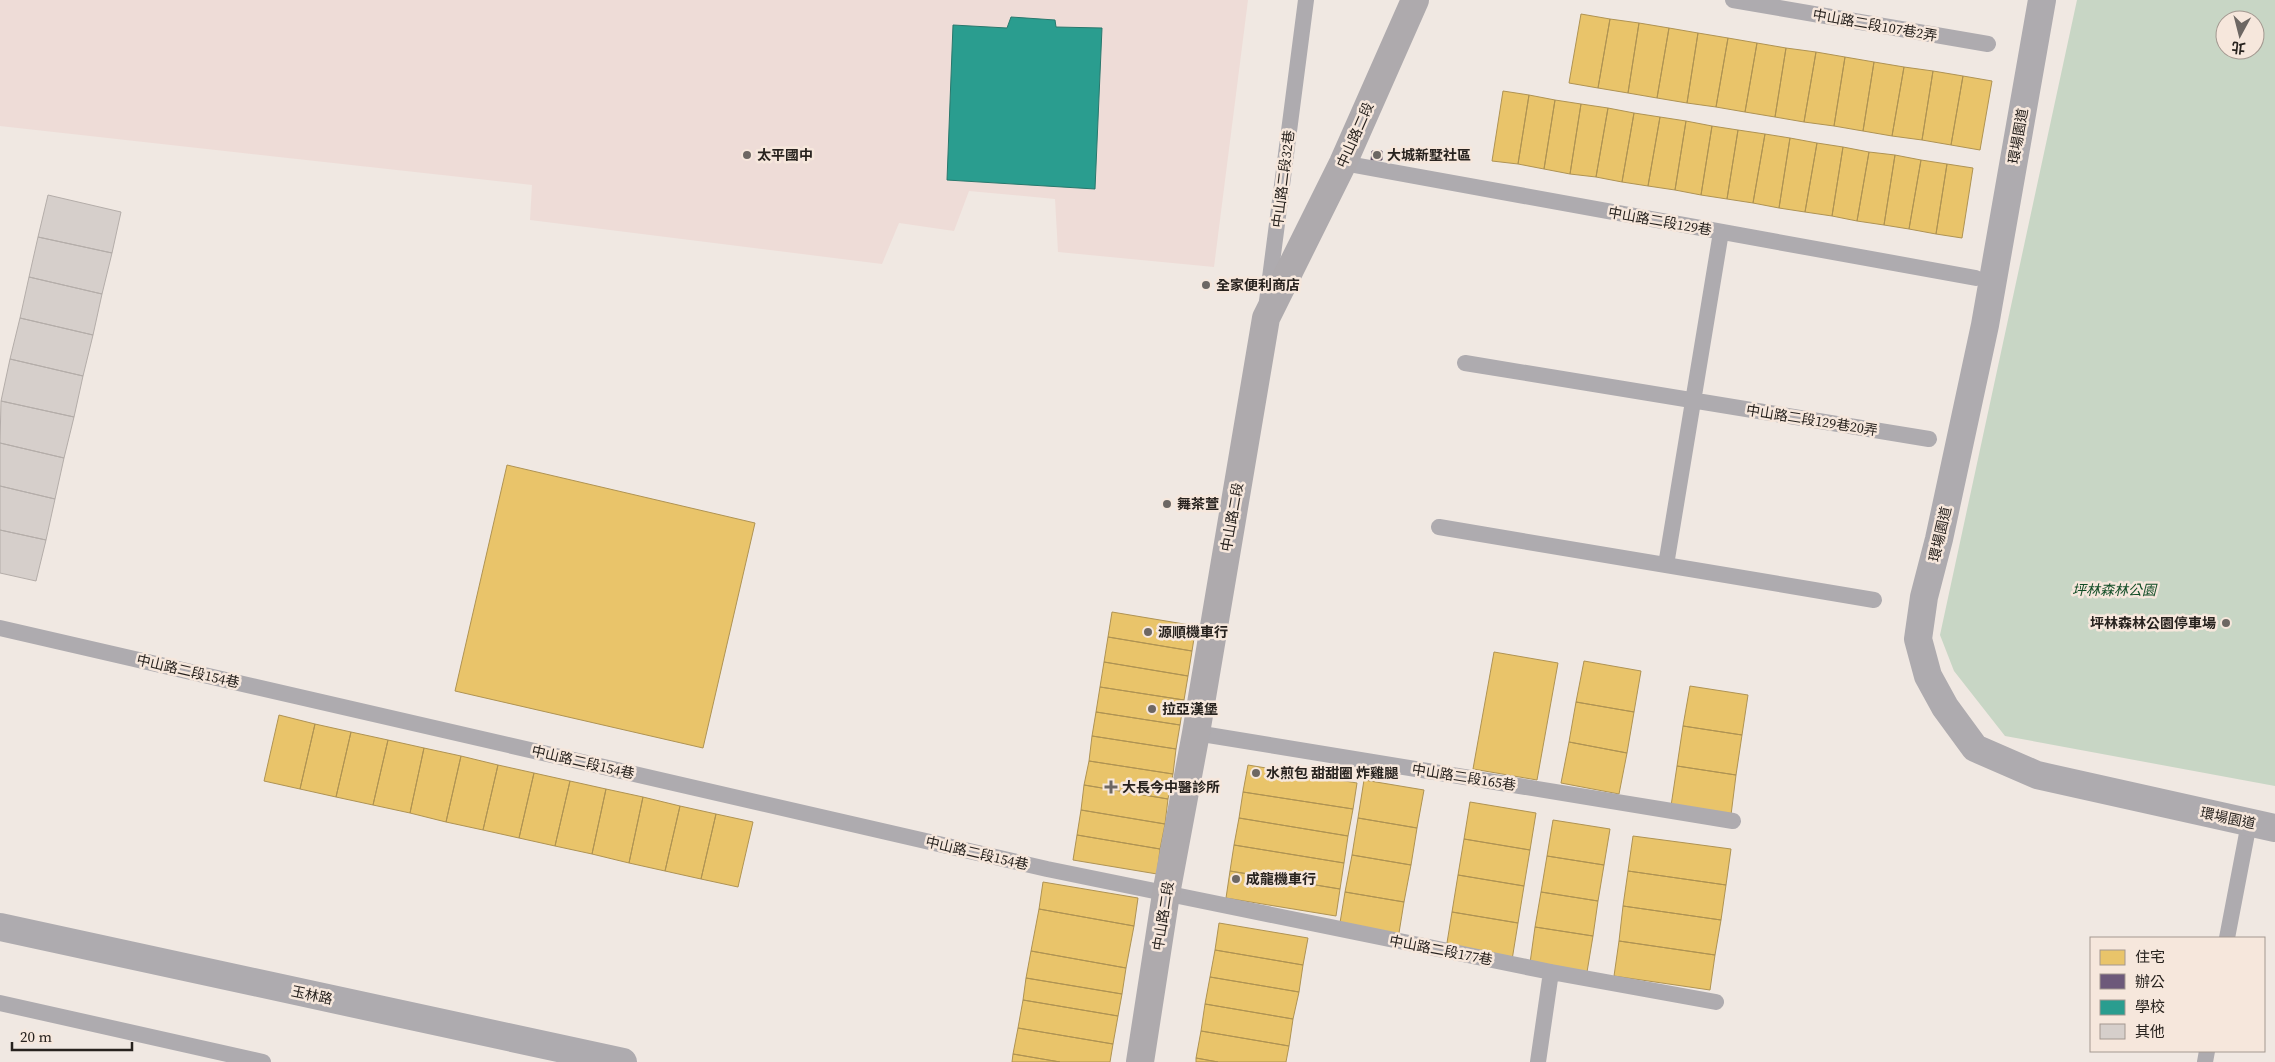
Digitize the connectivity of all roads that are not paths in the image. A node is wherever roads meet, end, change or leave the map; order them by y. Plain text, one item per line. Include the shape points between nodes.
1 (1306, 0) edge
2 (1415, 0) edge
3 (1733, 0) edge
4 (2042, 0) edge
5 (1988, 44) dead end
6 (1343, 163) junction
7 (1721, 232) junction
8 (1976, 278) dead end
9 (1259, 358) junction
10 (1465, 363) dead end
11 (1694, 401) junction
12 (1929, 439) dead end
13 (1439, 526) dead end
14 (1666, 565) junction
15 (1874, 600) dead end
16 (0, 628) edge
17 (1196, 732) junction
18 (1733, 821) dead end
19 (2249, 823) junction
20 (2275, 828) edge
21 (1166, 894) junction
22 (0, 927) edge
23 (2227, 937) edge
24 (1550, 972) junction
25 (1716, 1002) dead end
26 (0, 1003) edge
27 (263, 1062) edge
28 (623, 1062) edge
29 (1140, 1062) edge
30 (1538, 1062) edge

1 - 9 lane, 中山路二段32巷
2 - 6 main road, 中山路二段
3 - 5 lane, 中山路二段107巷2弄
4 - 19 street, 環場園道 via 1985,325 1924,597 1918,639 1928,676 1945,707 1975,748 2037,774
6 - 7 lane, 中山路二段129巷
6 - 9 main road, 中山路二段 via 1266,318
7 - 8 lane, 中山路二段129巷
7 - 11 lane
9 - 17 main road, 中山路二段
10 - 11 lane, 中山路二段129巷20弄
11 - 12 lane, 中山路二段129巷20弄
11 - 14 lane
13 - 14 lane
14 - 15 lane
16 - 21 lane, 中山路二段154巷
17 - 18 lane, 中山路二段165巷
17 - 21 main road, 中山路二段
19 - 20 street, 環場園道
19 - 23 lane
21 - 24 lane, 中山路二段177巷
21 - 29 main road, 中山路二段
22 - 28 street, 玉林路
24 - 25 lane, 中山路二段177巷
24 - 30 lane
26 - 27 lane

